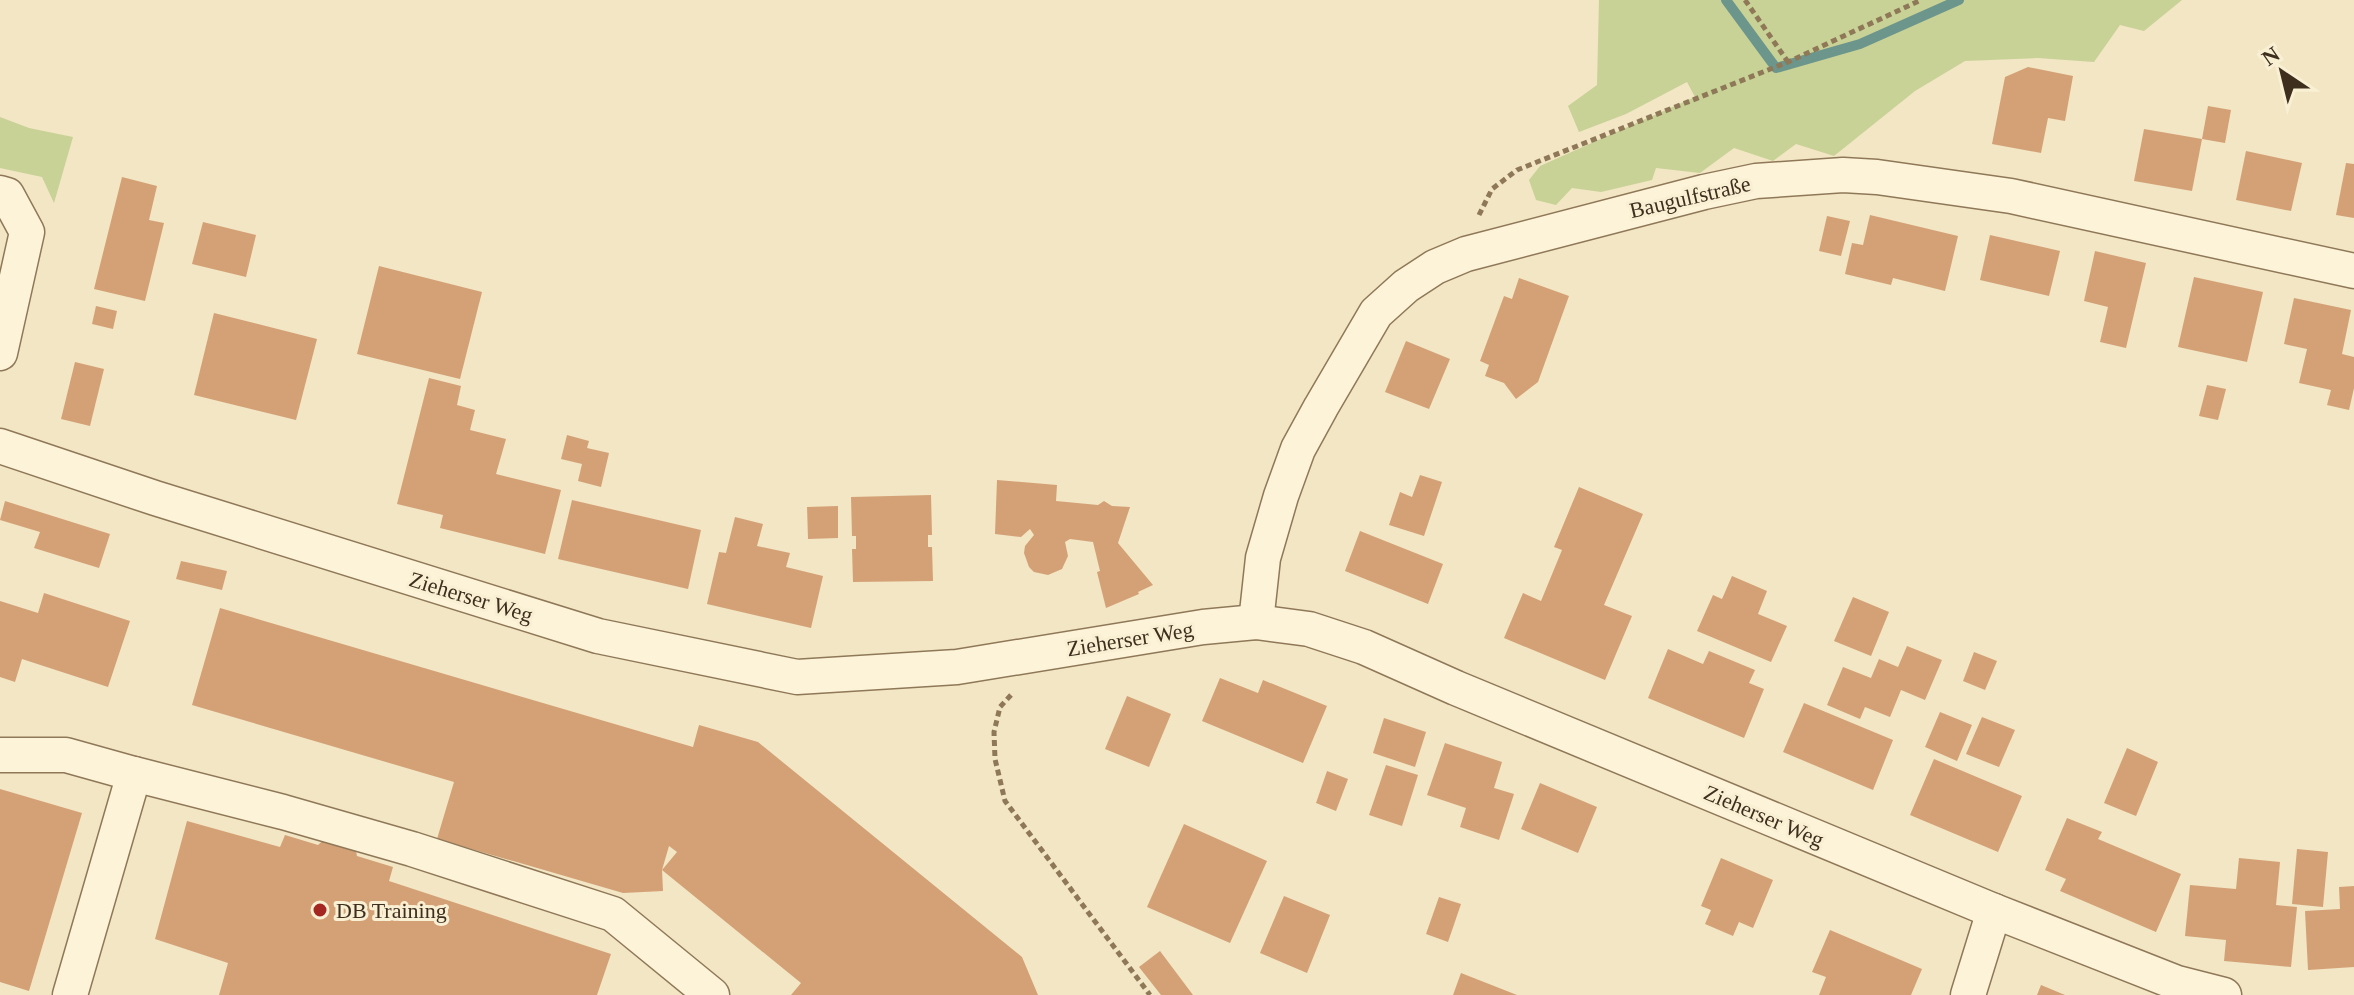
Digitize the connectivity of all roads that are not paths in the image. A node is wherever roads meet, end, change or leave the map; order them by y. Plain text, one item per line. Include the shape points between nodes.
1 (0, 193) edge
2 (2354, 271) edge
3 (0, 353) edge
4 (0, 446) edge
5 (1256, 622) junction
6 (0, 755) edge
7 (134, 774) junction
8 (1994, 911) junction
9 (70, 995) edge
10 (712, 995) edge
11 (1968, 995) edge
12 (2224, 995) edge

1 - 3 street via 7,195 27,232
2 - 5 street, Baugulfstraße via 2011,196 1843,175 1756,181 1466,254 1406,286 1376,313 1321,407 1298,449 1277,509 1263,558
4 - 5 street, Zieherser Weg via 598,636 797,677 957,667
5 - 8 street, Zieherser Weg via 1309,629 1364,647
6 - 7 street via 66,755
7 - 9 street
7 - 10 street via 398,845 613,914
8 - 11 street
8 - 12 street, Zieherser Weg via 2177,983

